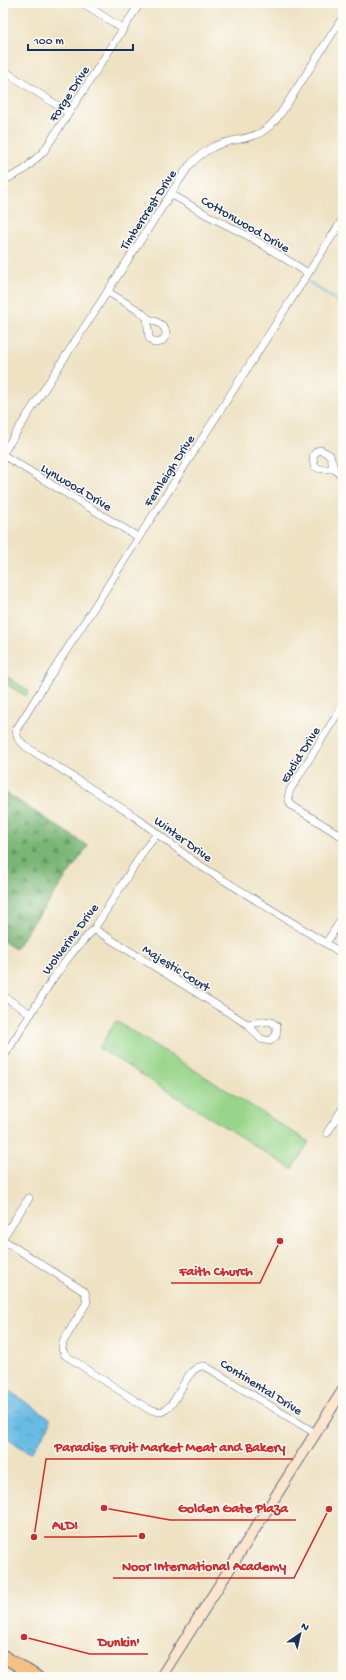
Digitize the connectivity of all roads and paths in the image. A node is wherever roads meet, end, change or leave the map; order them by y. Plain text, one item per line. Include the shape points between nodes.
1 (83, 3) edge
2 (140, 3) edge
3 (343, 17) edge
4 (123, 29) junction
5 (3, 70) edge
6 (69, 113) junction
7 (3, 181) edge
8 (171, 194) junction
9 (343, 219) edge
10 (308, 273) junction
11 (108, 292) junction
12 (147, 318) dead end
13 (3, 454) edge
14 (334, 469) dead end
15 (343, 477) edge
16 (138, 537) junction
17 (343, 705) edge
18 (17, 735) joint
19 (157, 834) junction
20 (343, 837) edge
21 (343, 917) edge
22 (94, 929) junction
23 (326, 943) junction
24 (343, 954) edge
25 (3, 996) edge
26 (31, 1014) junction
27 (247, 1024) dead end
28 (3, 1058) edge
29 (343, 1108) edge
30 (327, 1133) dead end
31 (29, 1198) dead end
32 (3, 1238) edge
33 (343, 1390) edge
34 (316, 1433) junction
35 (3, 1656) edge
36 (37, 1677) edge
37 (161, 1677) edge

1 - 4 street
2 - 4 street, Forge Drive
3 - 8 street, Timbercrest Drive via 270,126 247,139 220,144 205,152 188,167
4 - 6 street, Forge Drive
5 - 6 street
6 - 7 street, Forge Drive via 38,158 24,170
8 - 10 street, Cottonwood Drive via 252,238
8 - 11 street, Timbercrest Drive
9 - 10 street, Fernleigh Drive
10 - 16 street, Fernleigh Drive
11 - 12 street
11 - 13 street, Timbercrest Drive
13 - 16 street, Lynwood Drive
14 - 15 street
16 - 18 street, Fernleigh Drive via 18,726
17 - 20 street, Euclid Drive via 288,797 289,803 294,807
18 - 19 street, Winter Drive via 25,746
19 - 22 street, Wolverine Drive via 137,860
19 - 23 street, Winter Drive via 196,863
21 - 23 street
22 - 26 street, Wolverine Drive via 60,968
22 - 27 street, Majestic Court
23 - 24 street, Winter Drive
25 - 26 street
26 - 28 street, Wolverine Drive
29 - 30 street
31 - 32 street
32 - 34 street, Continental Drive via 85,1292 87,1302 63,1342 63,1352 148,1409 160,1412 167,1409 192,1372 198,1366 205,1366
33 - 34 main road
34 - 37 main road
35 - 36 main road

